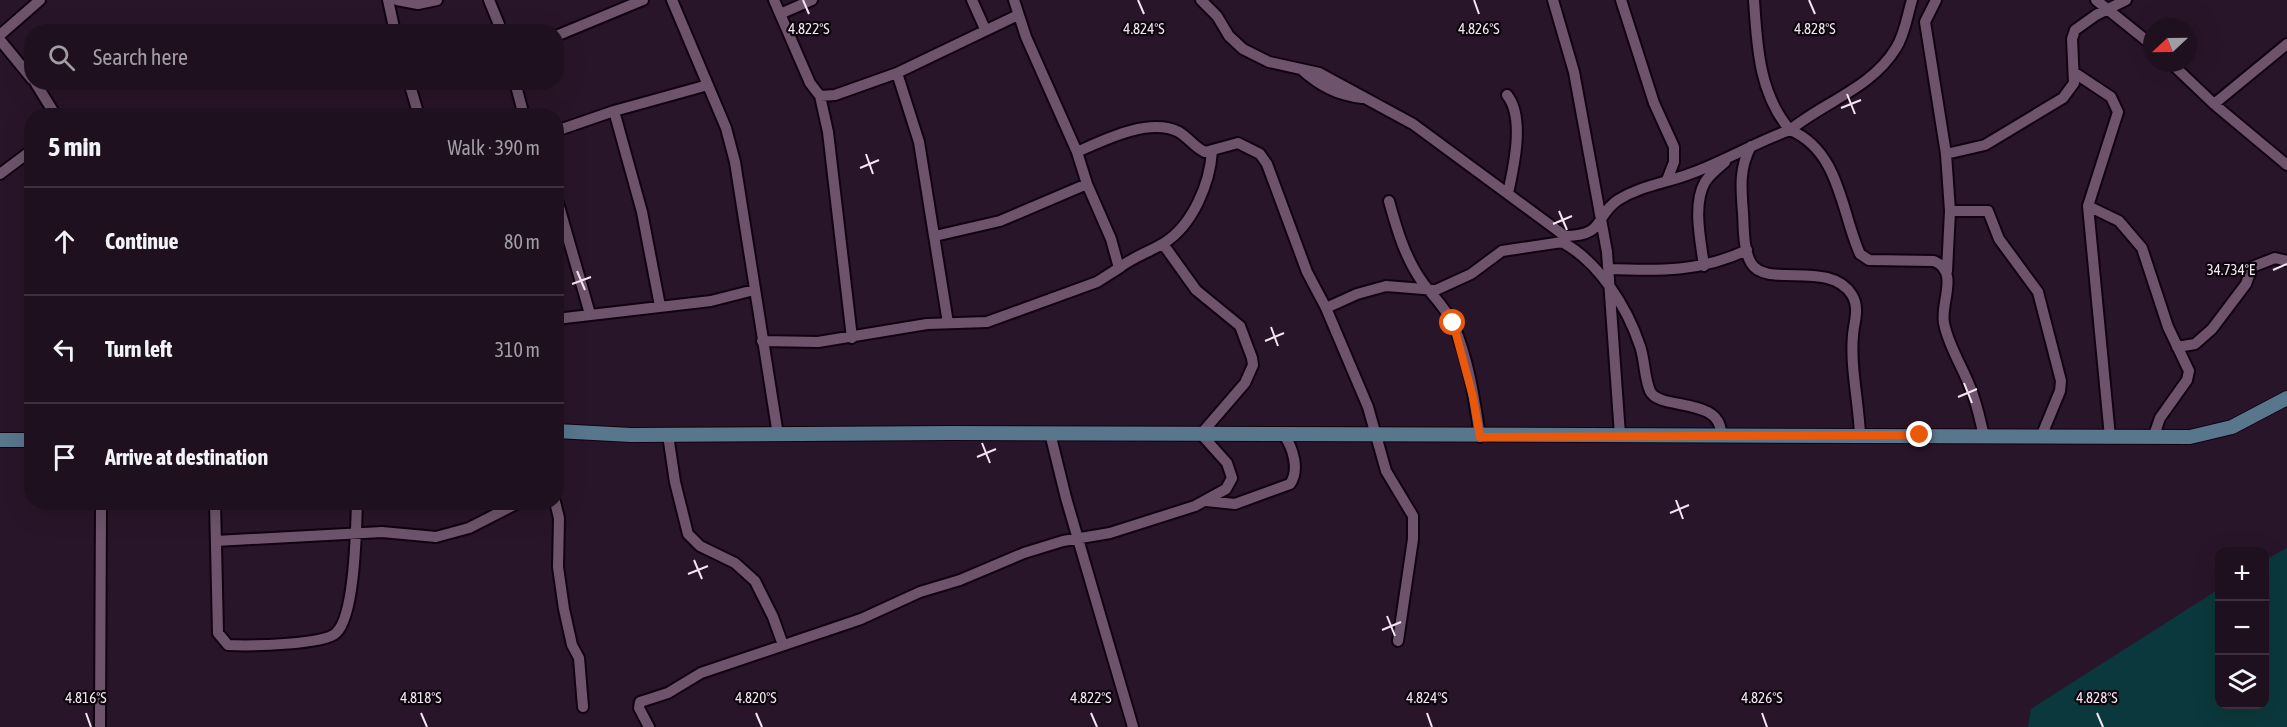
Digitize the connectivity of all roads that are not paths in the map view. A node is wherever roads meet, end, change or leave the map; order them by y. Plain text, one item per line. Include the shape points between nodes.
1 (40, 0) edge
2 (388, 0) edge
3 (397, 0) edge
4 (437, 0) edge
5 (489, 0) edge
6 (643, 0) edge
7 (672, 0) edge
8 (774, 0) edge
9 (812, 0) edge
10 (972, 0) edge
11 (1014, 0) edge
12 (1201, 0) edge
13 (1553, 0) edge
14 (1621, 0) edge
15 (1754, 0) edge
16 (1912, 0) edge
17 (1936, 0) edge
18 (2096, 0) edge
19 (2126, 0) edge
20 (2107, 9) junction
21 (780, 14) junction
22 (1018, 15) junction
23 (393, 24) edge
24 (499, 24) edge
25 (985, 29) junction
26 (564, 33) edge
27 (0, 35) edge
28 (2143, 38) edge
29 (0, 40) edge
30 (2287, 44) edge
31 (24, 69) edge
32 (2180, 72) edge
33 (897, 73) junction
34 (2075, 73) junction
35 (708, 85) junction
36 (39, 90) edge
37 (411, 90) edge
38 (517, 90) edge
39 (1507, 95) dead end
40 (820, 96) junction
41 (2214, 104) junction
42 (51, 108) edge
43 (417, 108) edge
44 (522, 108) edge
45 (614, 111) junction
46 (564, 128) edge
47 (1790, 130) junction
48 (1751, 146) junction
49 (1212, 151) junction
50 (1077, 152) junction
51 (1733, 154) junction
52 (1946, 154) junction
53 (24, 156) edge
54 (2287, 165) edge
55 (0, 174) edge
56 (1666, 180) junction
57 (1087, 184) junction
58 (1508, 193) junction
59 (1389, 201) dead end
60 (2088, 206) junction
61 (1950, 211) junction
62 (1601, 223) junction
63 (564, 224) edge
64 (935, 236) junction
65 (1163, 244) junction
66 (1747, 250) junction
67 (2287, 261) edge
68 (1704, 267) junction
69 (1119, 268) junction
70 (1609, 269) junction
71 (1947, 271) junction
72 (754, 290) junction
73 (1611, 290) junction
74 (1429, 291) junction
75 (660, 306) junction
76 (1326, 308) junction
77 (590, 314) junction
78 (564, 318) edge
79 (948, 323) junction
80 (852, 338) junction
81 (762, 341) junction
82 (2177, 347) junction
83 (2287, 398) edge
84 (564, 431) edge
85 (1050, 433) junction
86 (1201, 434) junction
87 (669, 435) junction
88 (778, 435) junction
89 (1284, 435) junction
90 (1376, 435) junction
91 (1620, 435) junction
92 (1721, 435) junction
93 (1860, 436) junction
94 (1984, 436) junction
95 (1480, 437) junction
96 (2042, 437) junction
97 (2110, 437) junction
98 (2152, 438) junction
99 (0, 440) edge
100 (24, 440) edge
101 (1206, 501) junction
102 (101, 510) edge
103 (215, 510) edge
104 (356, 510) edge
105 (505, 510) edge
106 (557, 510) edge
107 (355, 532) junction
108 (1078, 538) junction
109 (216, 541) junction
110 (1398, 640) dead end
111 (783, 645) junction
112 (583, 707) dead end
113 (100, 727) edge
114 (649, 727) edge
115 (1133, 727) edge

1 - 27 street
2 - 23 street
3 - 4 street via 409,4
5 - 24 street
6 - 26 street
7 - 35 street
8 - 21 street
9 - 21 street
10 - 25 street
11 - 22 street
12 - 58 street via 1243,49 1269,62 1319,73 1420,128
13 - 62 street via 1574,72
14 - 56 street via 1650,94 1674,147 1674,162
15 - 47 street via 1766,92
16 - 47 street via 1903,33 1888,59 1858,86
17 - 52 street via 1925,22
18 - 20 street
19 - 20 street
20 - 28 street
20 - 34 street via 2075,30
21 - 40 street via 810,83
22 - 25 street
22 - 50 street
25 - 33 street
29 - 31 street
30 - 41 street
32 - 41 street
33 - 40 street via 835,95
33 - 64 street via 916,126
34 - 52 street via 2063,98 1985,145
34 - 60 street via 2111,97 2118,112
35 - 45 street
35 - 72 street via 735,162
36 - 42 street
37 - 43 street
38 - 44 street
39 - 58 street via 1516,115 1515,157
40 - 80 street via 828,132
41 - 54 street
45 - 46 street
45 - 75 street via 642,212
47 - 48 street
47 - 71 street via 1814,147 1836,180 1860,254 1869,260 1934,261
48 - 51 street
48 - 66 street via 1741,182
49 - 50 street via 1199,149 1179,132 1158,128 1105,140
49 - 65 street via 1211,170 1200,200
49 - 76 street via 1238,143 1260,154 1298,252
50 - 57 street
51 - 56 street via 1693,173
51 - 68 street via 1705,182 1701,195 1699,224
52 - 61 street
53 - 55 street
56 - 62 street via 1618,200
57 - 64 street via 1000,221
57 - 69 street via 1112,239
58 - 62 street via 1565,236 1587,233
59 - 74 street via 1407,256
60 - 82 street via 2119,221 2142,248
60 - 97 street
61 - 71 street
61 - 96 street via 1988,211 1998,239 2038,292 2061,381
62 - 70 street
63 - 77 street
64 - 79 street
65 - 69 street
65 - 86 street via 1196,290 1240,326 1252,358 1253,366 1245,383
66 - 68 street
66 - 93 street via 1752,266 1761,272 1828,278 1852,295 1856,315 1852,352
67 - 82 street via 2275,258 2252,267 2246,284 2212,329 2195,344
68 - 70 street
69 - 79 street via 1097,282 987,322
70 - 73 street
71 - 94 street via 1942,315 1945,330 1971,389
72 - 75 street via 711,301
72 - 81 street
73 - 74 street via 1582,255 1562,242 1502,251 1471,274
73 - 91 street
73 - 92 street via 1634,330 1651,393 1658,400 1685,403 1710,415 1718,422
74 - 76 street via 1386,286
74 - 95 street via 1449,315 1458,336
75 - 77 street
76 - 90 street
77 - 78 street
79 - 80 street
80 - 81 street via 808,343
81 - 88 street
82 - 98 street via 2189,375 2160,418
83 - 98 main road via 2215,433
84 - 87 main road
85 - 86 main road
85 - 88 main road
85 - 108 street
86 - 89 main road
86 - 101 street via 1232,473 1226,489
87 - 88 main road
87 - 111 street via 675,483 688,534 700,546 735,563 755,581
89 - 90 main road
89 - 101 street via 1294,458 1290,484 1235,504
90 - 95 main road
90 - 110 street via 1389,478 1414,524
91 - 92 main road
91 - 95 main road
92 - 93 main road
93 - 94 main road
94 - 96 main road
96 - 97 main road
97 - 98 main road
99 - 100 main road
101 - 108 street via 1110,533
102 - 113 street
103 - 109 street
104 - 107 street
105 - 107 street via 481,523 436,537 405,532
106 - 112 street via 558,567 572,645 579,658
107 - 109 street
107 - 109 street via 350,597 343,625 331,637 309,642 228,645 220,639
108 - 111 street via 1024,554 920,592 861,619
108 - 115 street
111 - 114 street via 702,673 668,693 643,699 639,708

